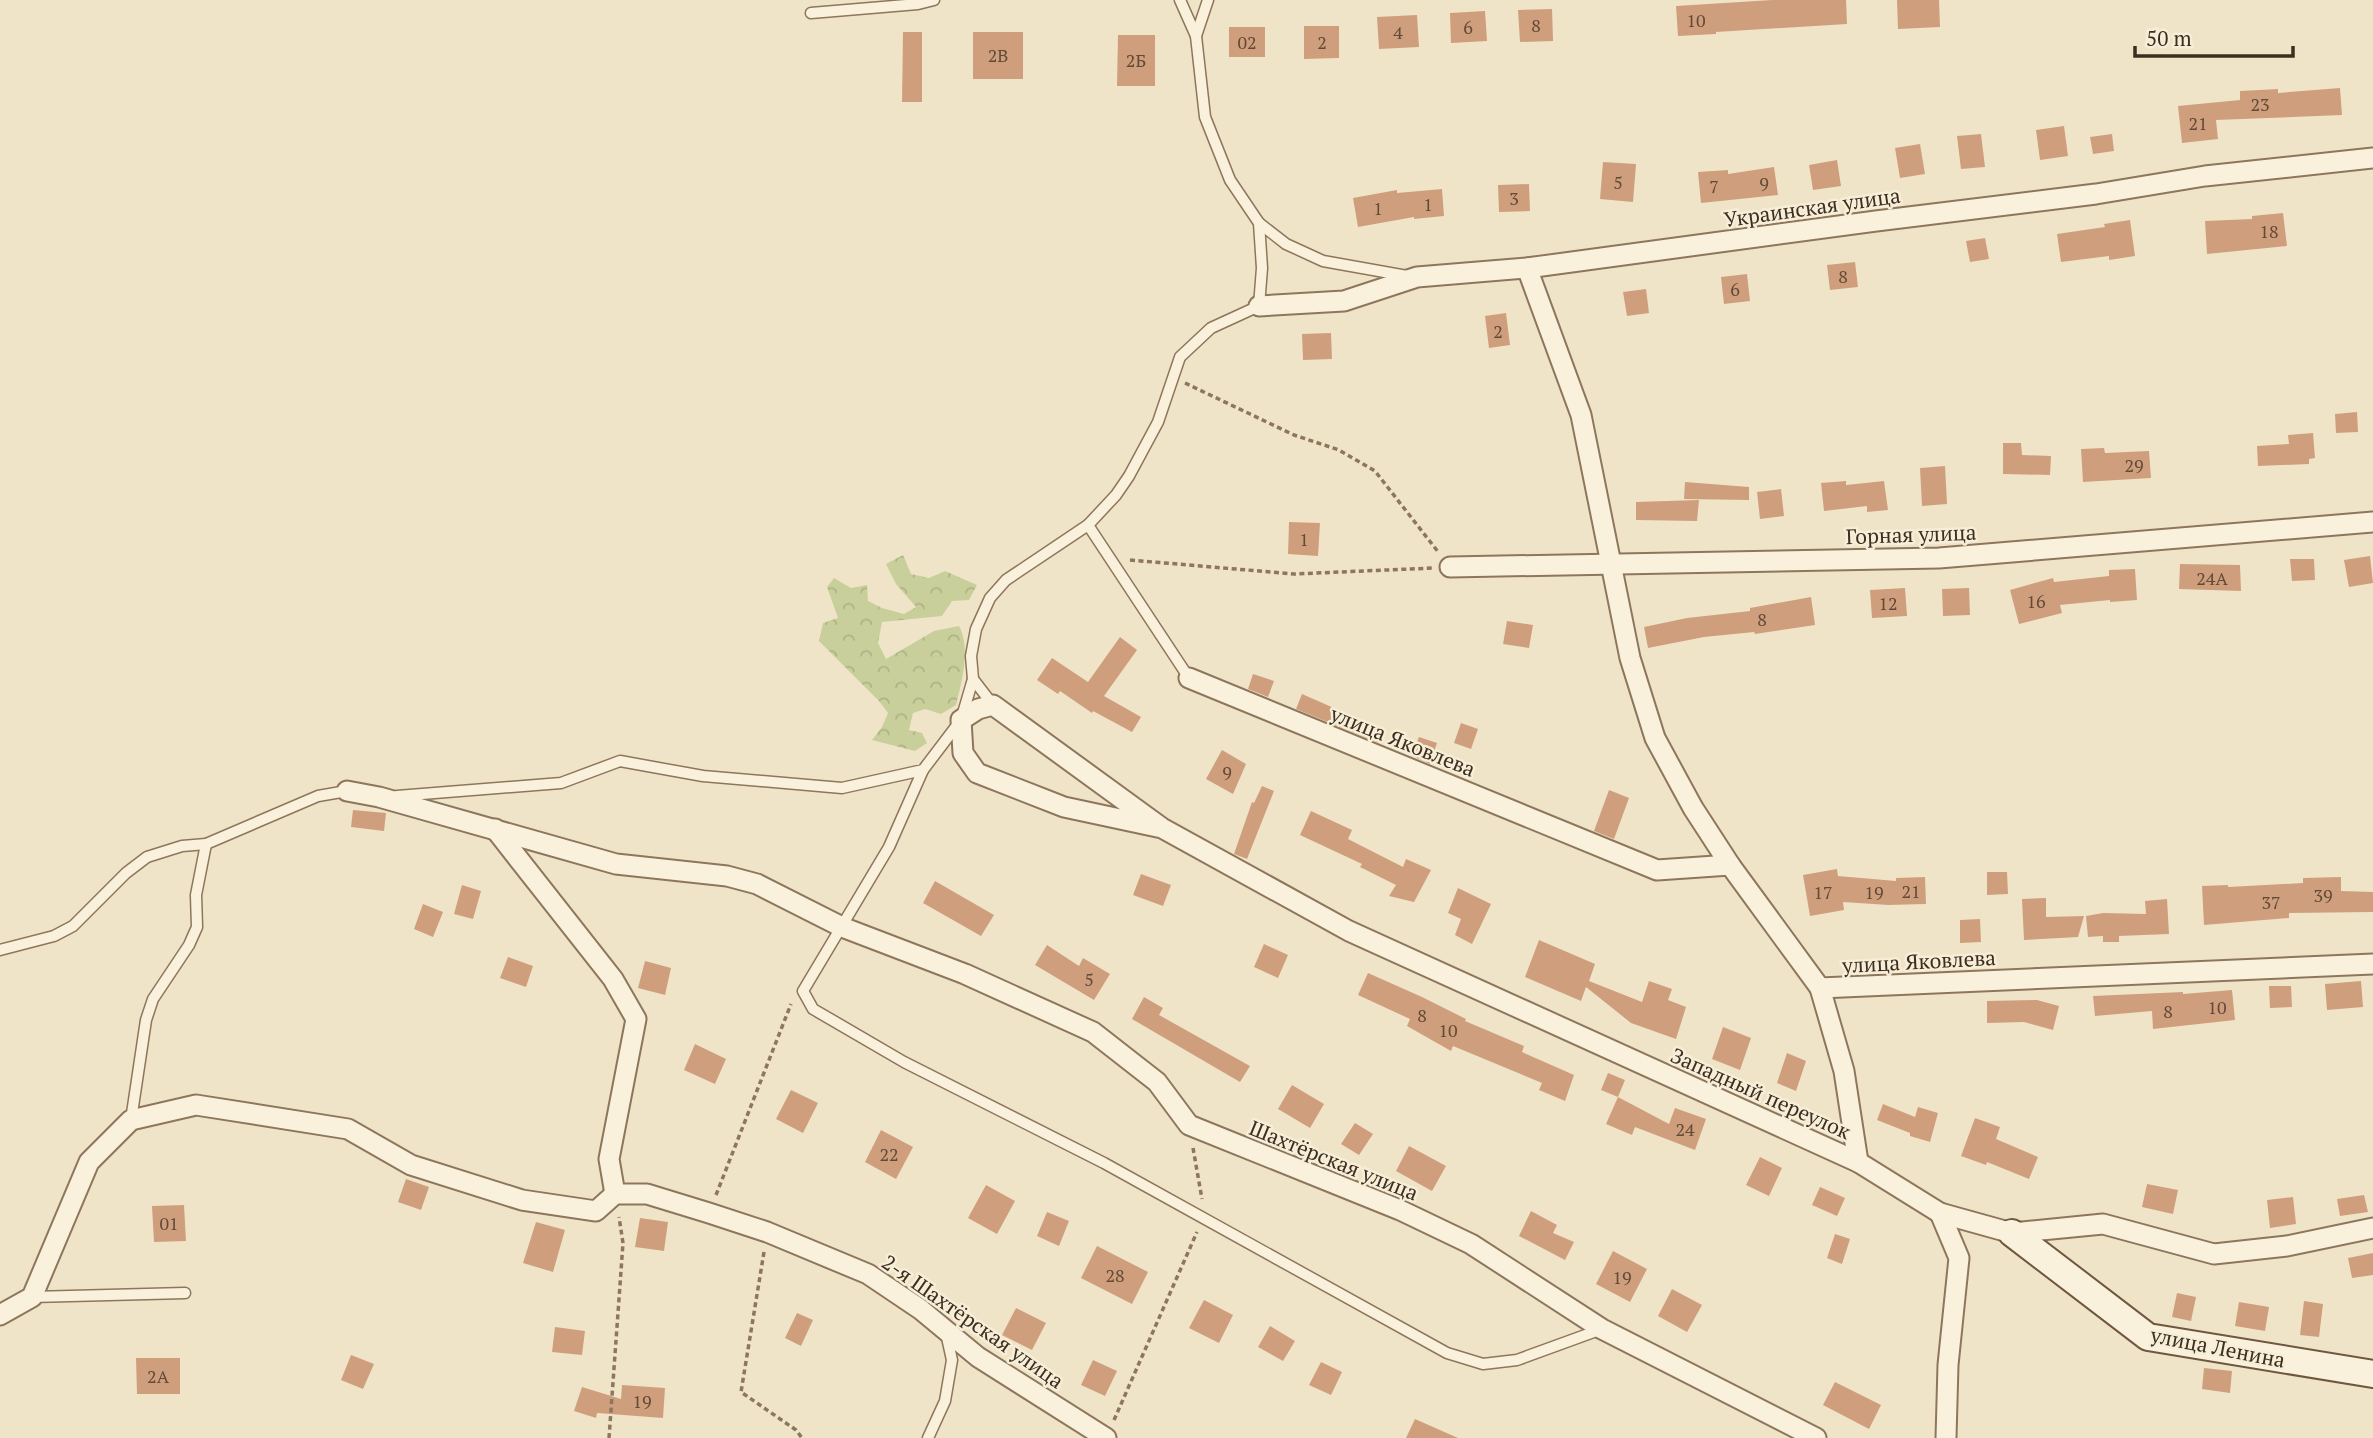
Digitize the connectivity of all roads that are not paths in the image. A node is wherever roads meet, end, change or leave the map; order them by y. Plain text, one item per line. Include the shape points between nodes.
1 (933, 0) edge
2 (1180, 0) edge
3 (1208, 0) edge
4 (811, 13) dead end
5 (1196, 36) junction
6 (2373, 158) edge
7 (1259, 223) junction
8 (1527, 268) junction
9 (1417, 277) junction
10 (1258, 306) junction
11 (2373, 522) edge
12 (1088, 525) junction
13 (1610, 564) junction
14 (1450, 567) road end
15 (1189, 678) joint
16 (973, 679) junction
17 (993, 705) junction
18 (961, 720) junction
19 (923, 769) junction
20 (347, 791) joint
21 (379, 797) junction
22 (1162, 828) junction
23 (495, 829) junction
24 (206, 844) junction
25 (1730, 865) junction
26 (842, 927) junction
27 (0, 950) edge
28 (2373, 964) edge
29 (1820, 988) junction
30 (131, 1120) junction
31 (1858, 1162) junction
32 (615, 1194) junction
33 (1940, 1213) junction
34 (2373, 1228) edge
35 (2012, 1233) junction
36 (185, 1293) dead end
37 (32, 1297) junction
38 (0, 1315) edge
39 (1602, 1329) junction
40 (946, 1332) junction
41 (2373, 1374) edge
42 (1109, 1432) edge
43 (928, 1438) edge
44 (1816, 1438) edge
45 (1946, 1438) edge

1 - 4 lane
2 - 5 lane
3 - 5 lane
5 - 7 lane via 1205,117 1230,180
6 - 8 street, Украинская улица via 2205,176
7 - 9 lane via 1286,244 1323,261
7 - 10 lane via 1262,268
8 - 9 street, Украинская улица
8 - 13 street via 1581,415
9 - 10 street, Украинская улица via 1344,301
10 - 12 lane via 1211,328 1180,357 1158,422 1129,476
11 - 13 street, Горная улица via 1939,558
12 - 15 lane
12 - 16 lane via 1006,580 990,598 976,629
13 - 14 street, Горная улица
13 - 25 street via 1630,658 1655,738 1692,808
15 - 25 street, улица Яковлева via 1657,870
16 - 17 lane
16 - 18 lane
17 - 18 street
17 - 22 street, Западный переулок
18 - 19 lane
18 - 22 street, Западный переулок via 963,753 978,773 1064,807
19 - 21 lane via 842,788 703,776 620,761 561,783
19 - 26 lane via 889,847
20 - 21 street
20 - 24 lane via 318,796
21 - 23 street
22 - 31 street, Западный переулок via 1349,931
23 - 26 street via 617,864 727,876 757,884
23 - 32 street via 613,979 636,1019 609,1159
24 - 27 lane via 147,857 73,926 54,936
24 - 30 lane via 196,895 197,927 153,999
25 - 29 street, улица Яковлева
26 - 39 street, Шахтёрская улица via 965,974 1093,1032 1157,1082 1189,1125 1400,1210 1471,1244
26 - 39 lane via 803,991 813,1009 1447,1353 1483,1364 1517,1360
28 - 29 street, улица Яковлева
29 - 31 street via 1844,1071
30 - 32 street via 196,1104 348,1129 411,1165 522,1200 596,1211
30 - 37 street via 89,1162
31 - 33 street, Западный переулок
32 - 40 street, 2-я Шахтёрская улица via 647,1194 709,1213 868,1274 920,1308
33 - 35 street, Западный переулок
33 - 45 street via 1959,1258
34 - 35 street, Западный переулок via 2287,1246 2214,1254 2103,1224
35 - 41 street, улица Ленина via 2148,1337
36 - 37 lane
37 - 38 street
39 - 44 street, Шахтёрская улица
40 - 42 street, 2-я Шахтёрская улица via 978,1357
40 - 43 lane via 952,1360 948,1387

